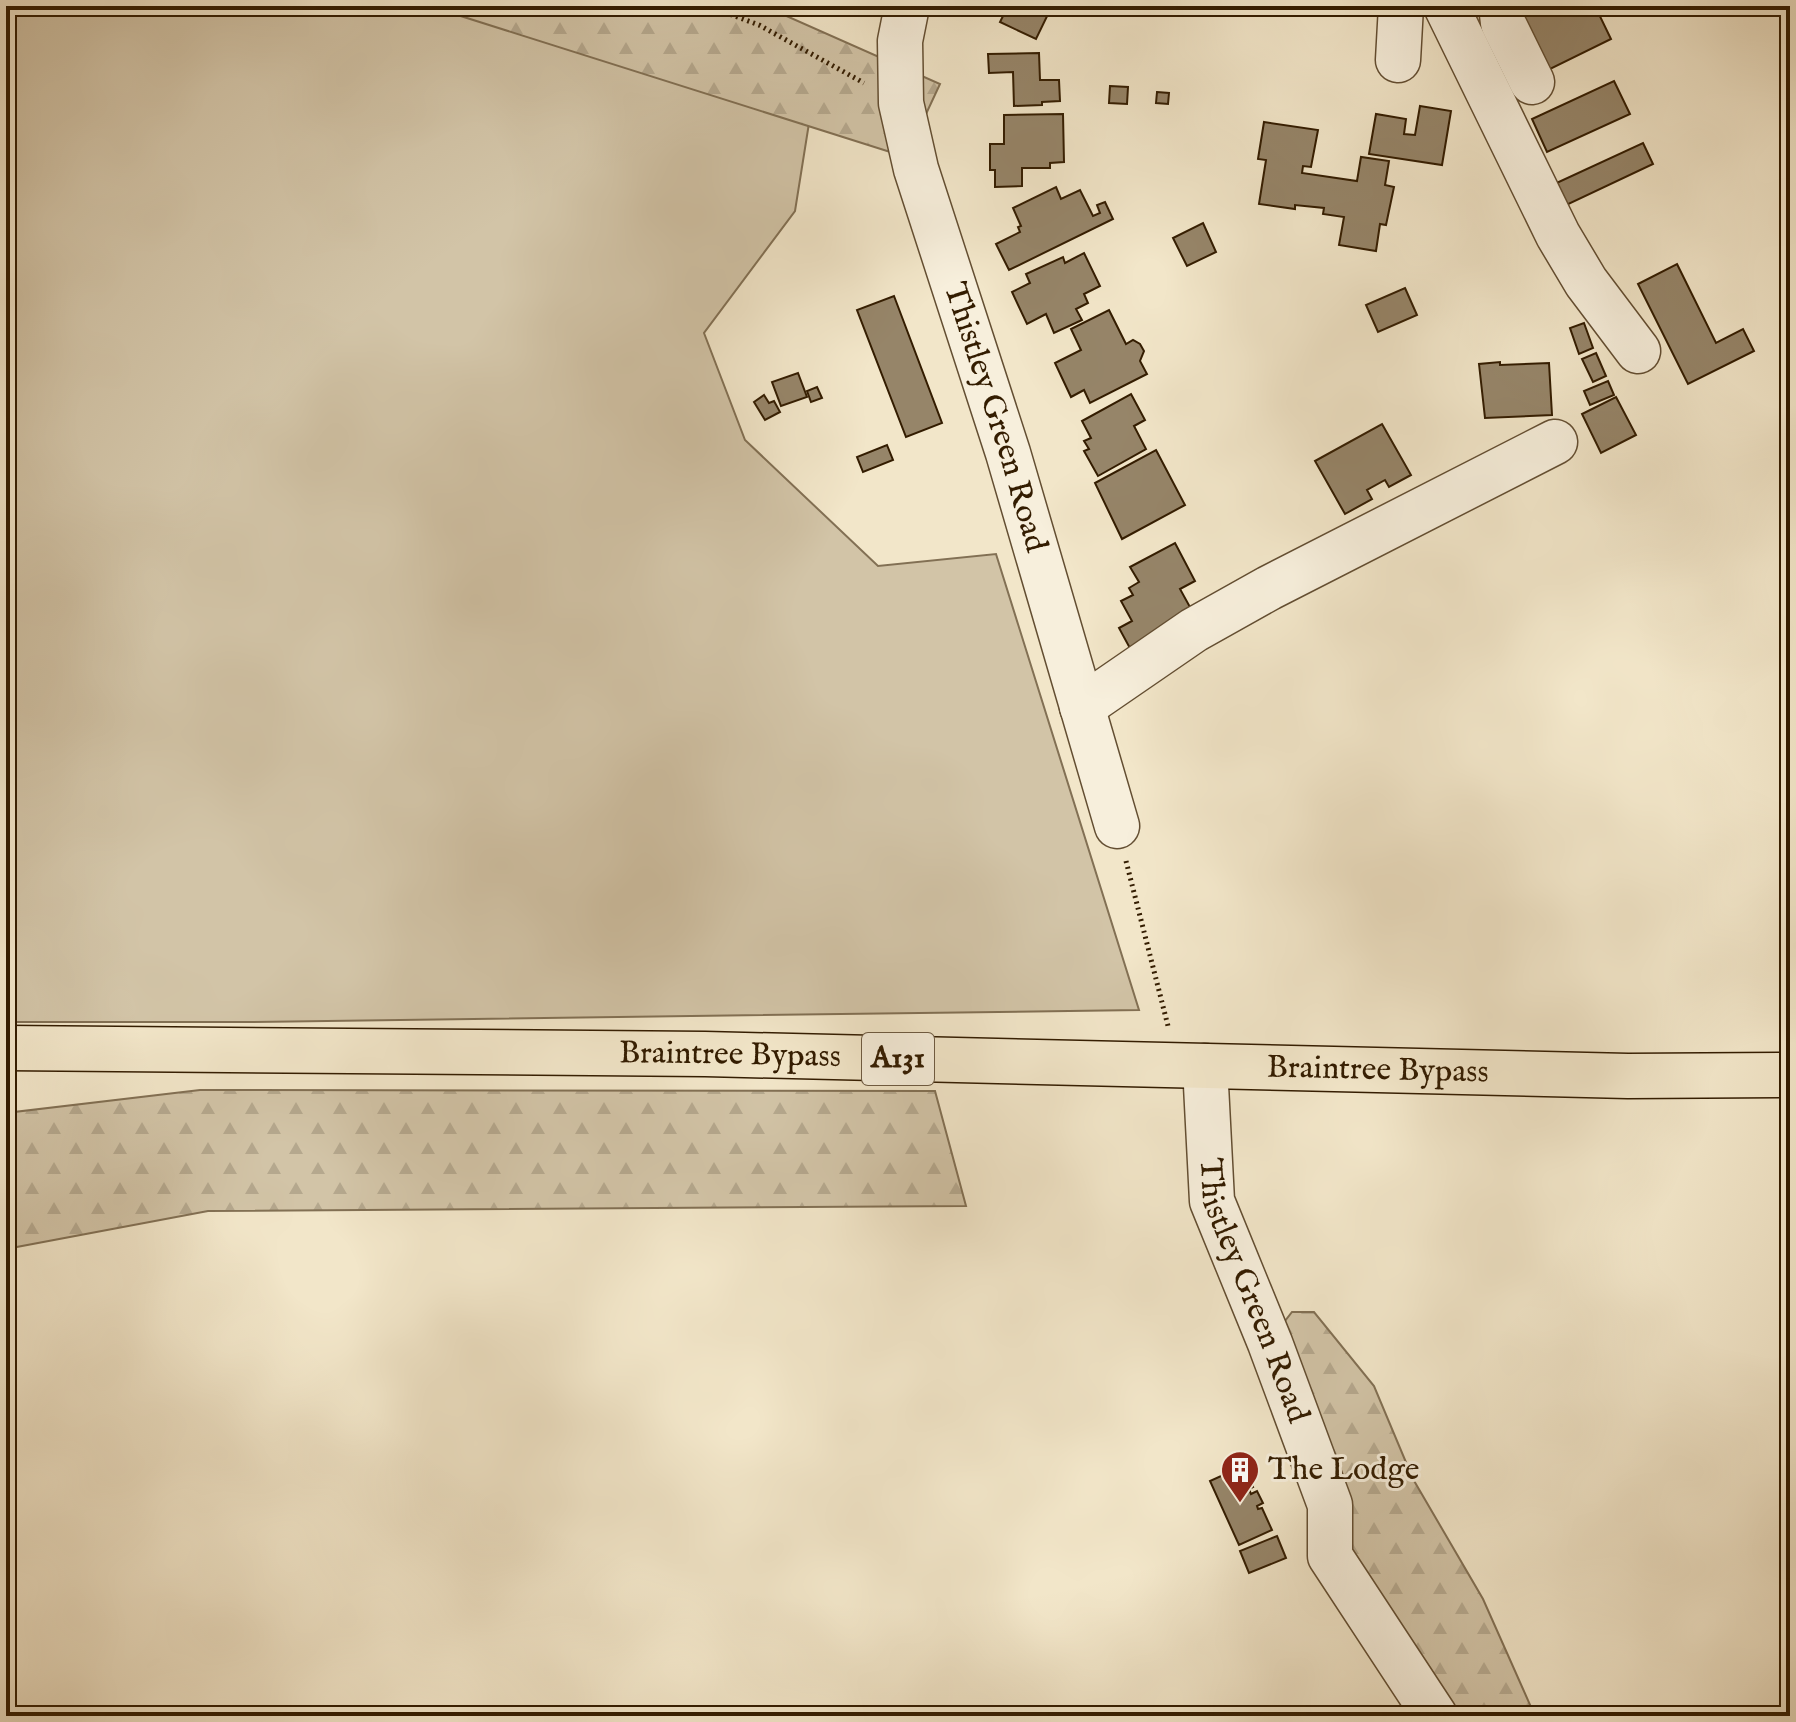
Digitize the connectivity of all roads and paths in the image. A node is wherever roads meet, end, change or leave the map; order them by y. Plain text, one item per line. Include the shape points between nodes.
1 (708, 6) edge
2 (907, 6) edge
3 (1401, 6) edge
4 (1446, 6) edge
5 (1501, 6) edge
6 (1398, 60) dead end
7 (1532, 82) dead end
8 (901, 103) junction
9 (1638, 351) dead end
10 (1555, 442) dead end
11 (1082, 707) junction
12 (1117, 826) joint
13 (6, 1048) edge
14 (1192, 1065) junction
15 (1790, 1075) edge
16 (1435, 1716) edge

1 - 8 path via 759,25
2 - 8 street, Thistley Green Road via 900,41
3 - 6 street
4 - 9 street via 1558,235
5 - 7 street via 1503,23
8 - 11 street, Thistley Green Road via 916,169 1008,453
10 - 11 street via 1194,630
11 - 12 street, Thistley Green Road
12 - 14 path
13 - 14 highway, Braintree Bypass / A131 via 705,1054
14 - 15 highway, Braintree Bypass / A131
14 - 16 street, Thistley Green Road via 1212,1201 1330,1505 1330,1556

